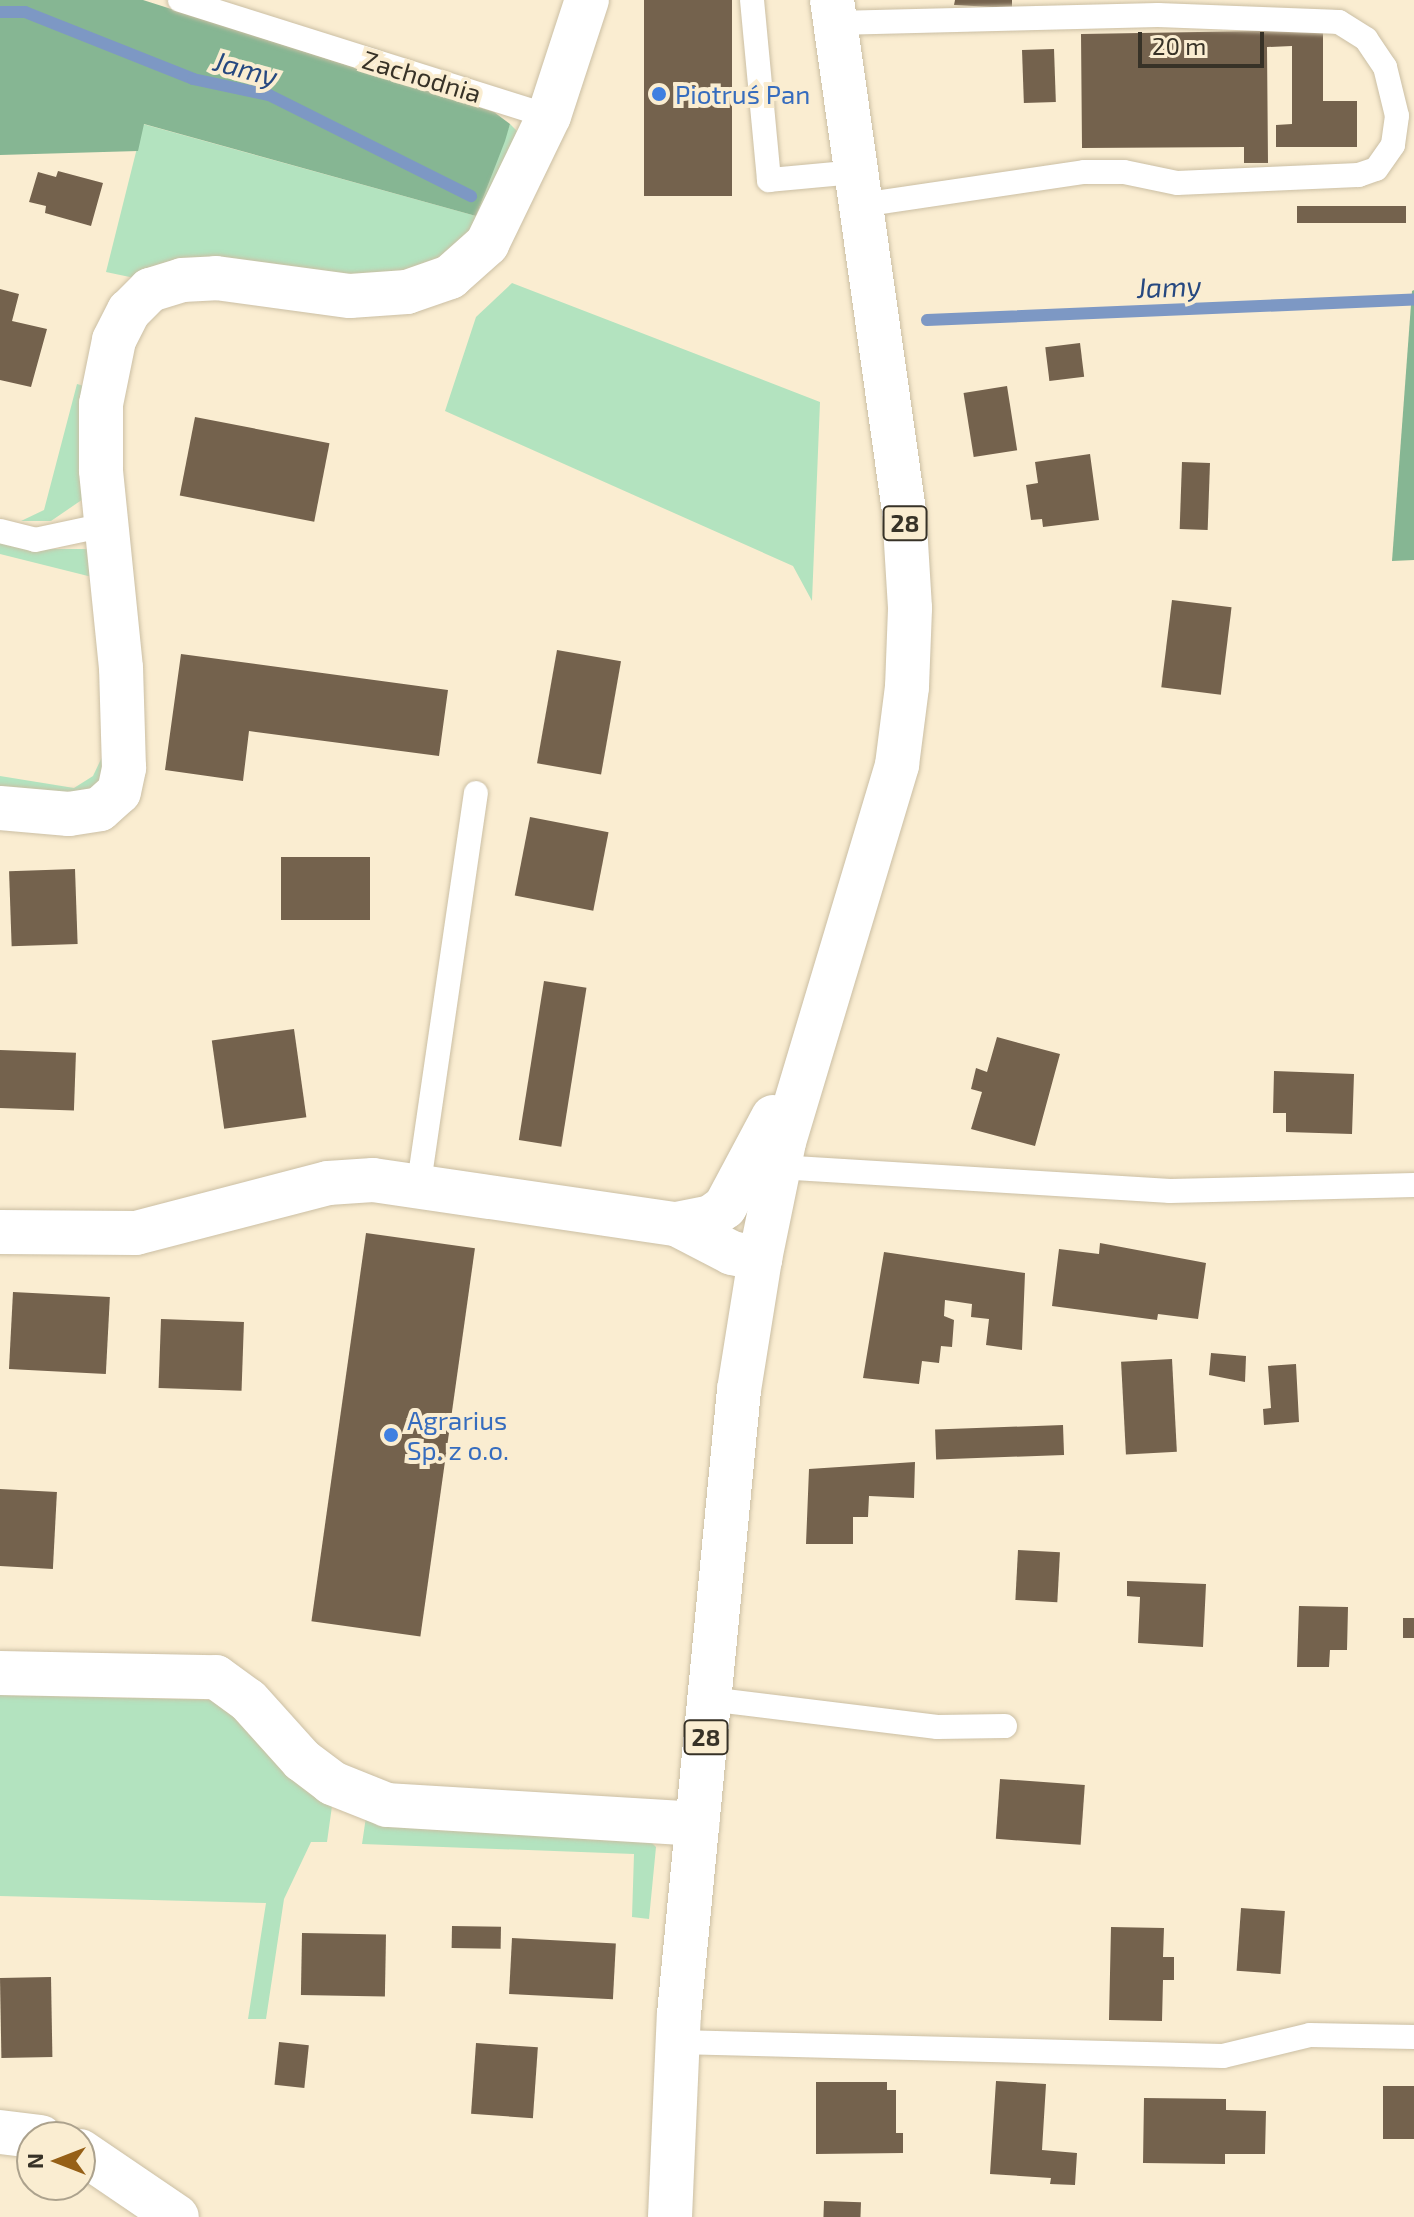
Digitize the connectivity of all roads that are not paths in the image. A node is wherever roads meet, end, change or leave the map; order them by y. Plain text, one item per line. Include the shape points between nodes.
1 (180, 0) edge
2 (587, 0) edge
3 (752, 0) edge
4 (833, 12) edge
5 (549, 116) junction
6 (858, 188) junction
7 (105, 525) junction
8 (0, 531) edge
9 (476, 793) dead end
10 (0, 808) edge
11 (815, 1037) junction
12 (778, 1167) junction
13 (419, 1183) junction
14 (1414, 1185) edge
15 (676, 1224) junction
16 (0, 1232) edge
17 (760, 1259) junction
18 (0, 1673) edge
19 (709, 1699) junction
20 (1005, 1726) dead end
21 (697, 1824) junction
22 (1414, 2037) edge
23 (677, 2042) junction
24 (96, 2162) edge
25 (177, 2217) edge
26 (670, 2217) edge

1 - 5 lane, Zachodnia
2 - 5 street
3 - 6 lane via 769,180
4 - 6 street, 28
4 - 6 lane via 1339,22 1366,39 1385,67 1397,116 1393,145 1376,169 1359,175 1177,183 1124,172 1084,172
5 - 7 street via 487,244 450,277 407,292 350,296 216,278 182,280 150,290 129,311 114,340 101,404
6 - 11 street, 28 via 904,511 910,608 907,687 897,765 872,862
7 - 8 lane via 35,540
7 - 10 street via 121,668 124,768 119,792 100,809 69,814
9 - 13 lane
11 - 12 street, 28
11 - 15 street via 725,1207 711,1217
12 - 14 lane via 1170,1191
12 - 17 street, 28
13 - 15 street
13 - 16 street via 328,1183 136,1233
15 - 17 street via 732,1253
17 - 19 street, 28 via 739,1390
18 - 21 street via 216,1677 248,1700 302,1760 332,1783 387,1805
19 - 20 lane via 937,1727
19 - 21 street, 28
21 - 23 street, 28
22 - 23 lane via 1310,2035 1223,2056
23 - 26 street, 28
24 - 25 street

